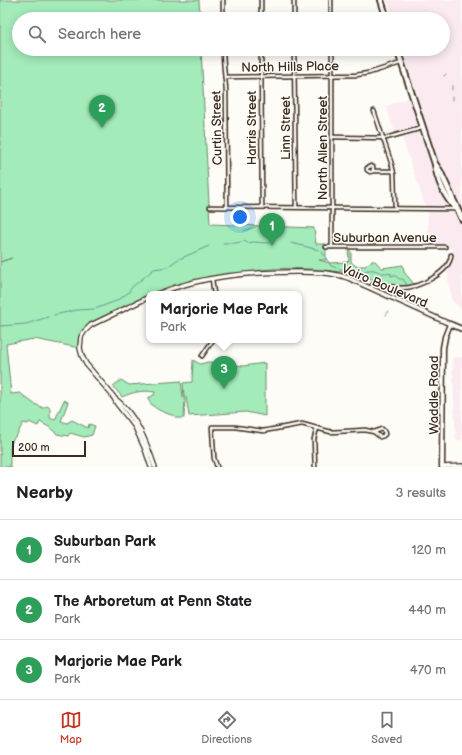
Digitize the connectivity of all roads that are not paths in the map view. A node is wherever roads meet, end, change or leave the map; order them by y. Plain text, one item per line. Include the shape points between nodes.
1 (223, 0) edge
2 (260, 0) edge
3 (294, 0) edge
4 (331, 0) edge
5 (381, 0) edge
6 (223, 12) edge
7 (261, 12) edge
8 (294, 12) edge
9 (332, 12) edge
10 (385, 12) edge
11 (223, 56) edge
12 (261, 56) edge
13 (294, 56) edge
14 (332, 56) edge
15 (399, 56) edge
16 (401, 62) junction
17 (332, 75) junction
18 (261, 76) junction
19 (295, 76) junction
20 (225, 77) junction
21 (374, 111) dead end
22 (422, 128) junction
23 (332, 137) junction
24 (383, 138) junction
25 (373, 171) dead end
26 (393, 171) junction
27 (227, 206) junction
28 (262, 206) junction
29 (210, 207) dead end
30 (296, 207) junction
31 (332, 207) junction
32 (395, 207) junction
33 (459, 209) edge
34 (462, 219) edge
35 (326, 247) dead end
36 (332, 247) junction
37 (445, 247) dead end
38 (451, 255) dead end
39 (212, 278) junction
40 (371, 288) junction
41 (165, 291) edge
42 (214, 291) edge
43 (146, 298) edge
44 (450, 324) junction
45 (462, 329) edge
46 (211, 343) edge
47 (202, 356) dead end
48 (113, 396) junction
49 (317, 428) junction
50 (374, 432) dead end
51 (462, 466) edge
52 (151, 467) edge
53 (155, 467) edge
54 (217, 467) edge
55 (314, 467) edge
56 (442, 467) edge

1 - 6 street
2 - 7 street
3 - 8 street
4 - 9 street
5 - 10 main road
11 - 20 street, Curtin Street
12 - 18 street, Harris Street
13 - 19 street, Linn Street
14 - 17 street, North Allen Street
15 - 16 main road
16 - 17 street, North Hills Place via 361,75
16 - 22 main road
17 - 19 street, North Hills Place
17 - 23 street, North Allen Street
18 - 19 street, North Hills Place
18 - 20 street, North Hills Place
18 - 28 street, Harris Street
19 - 30 street, Linn Street
20 - 27 street, Curtin Street
21 - 24 street
22 - 24 street
22 - 33 main road via 444,191 452,204
23 - 24 street
23 - 31 street, North Allen Street
24 - 26 street
25 - 26 street
26 - 32 street
27 - 28 street
27 - 29 street
28 - 30 street
30 - 31 street
31 - 32 street
31 - 36 street, North Allen Street
32 - 33 street
33 - 34 main road
35 - 36 street, Suburban Avenue
36 - 37 street, Suburban Avenue
38 - 40 street via 449,262 440,272 420,285 404,288 377,283
39 - 40 street, Vairo Boulevard via 261,272 324,273 341,275
39 - 41 street, Vairo Boulevard
39 - 42 street
40 - 44 street, Vairo Boulevard
43 - 48 street via 91,325 81,337 80,348 84,360
44 - 45 main road, Vairo Boulevard
44 - 56 main road, Waddle Road via 443,348
46 - 47 street
48 - 52 street via 140,436
48 - 53 street via 138,425
49 - 50 street via 331,432
49 - 54 street via 302,424 263,431 235,427 212,428
49 - 55 street via 314,439
51 - 56 street

